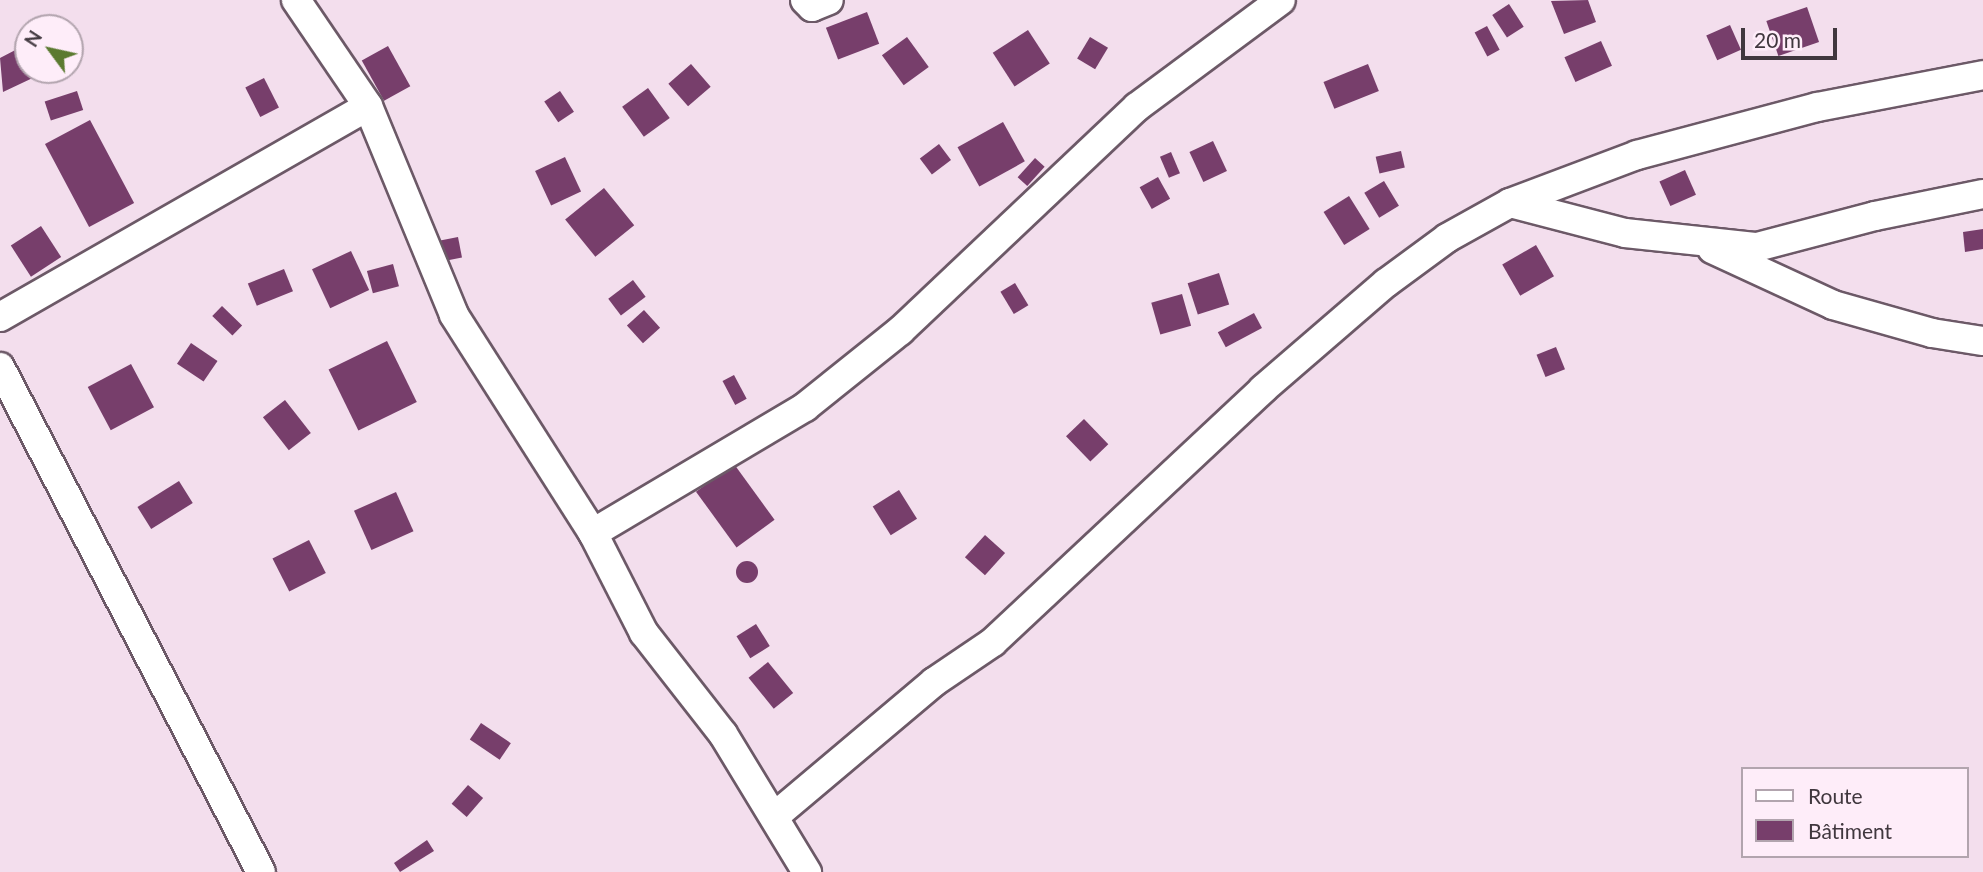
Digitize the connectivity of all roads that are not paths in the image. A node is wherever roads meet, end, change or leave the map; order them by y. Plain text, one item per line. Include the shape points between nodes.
1 (296, 0) edge
2 (805, 0) edge
3 (829, 0) edge
4 (1281, 0) edge
5 (1983, 75) edge
6 (368, 106) junction
7 (1983, 194) edge
8 (1510, 203) junction
9 (1694, 241) junction
10 (0, 317) edge
11 (1983, 341) edge
12 (0, 367) edge
13 (593, 533) junction
14 (775, 816) junction
15 (261, 872) edge
16 (807, 872) edge

1 - 6 street
2 - 3 street via 812,7
4 - 13 street via 1137,107 900,331 805,407
5 - 8 street via 1817,107 1637,155
6 - 10 street
6 - 13 street via 454,315
7 - 9 street via 1757,247
8 - 9 street via 1625,233
8 - 14 street via 1447,238 1386,283 1263,389 993,642 934,682
9 - 11 street via 1833,304 1932,333
12 - 15 street
13 - 14 street via 644,633 723,734
14 - 16 street

